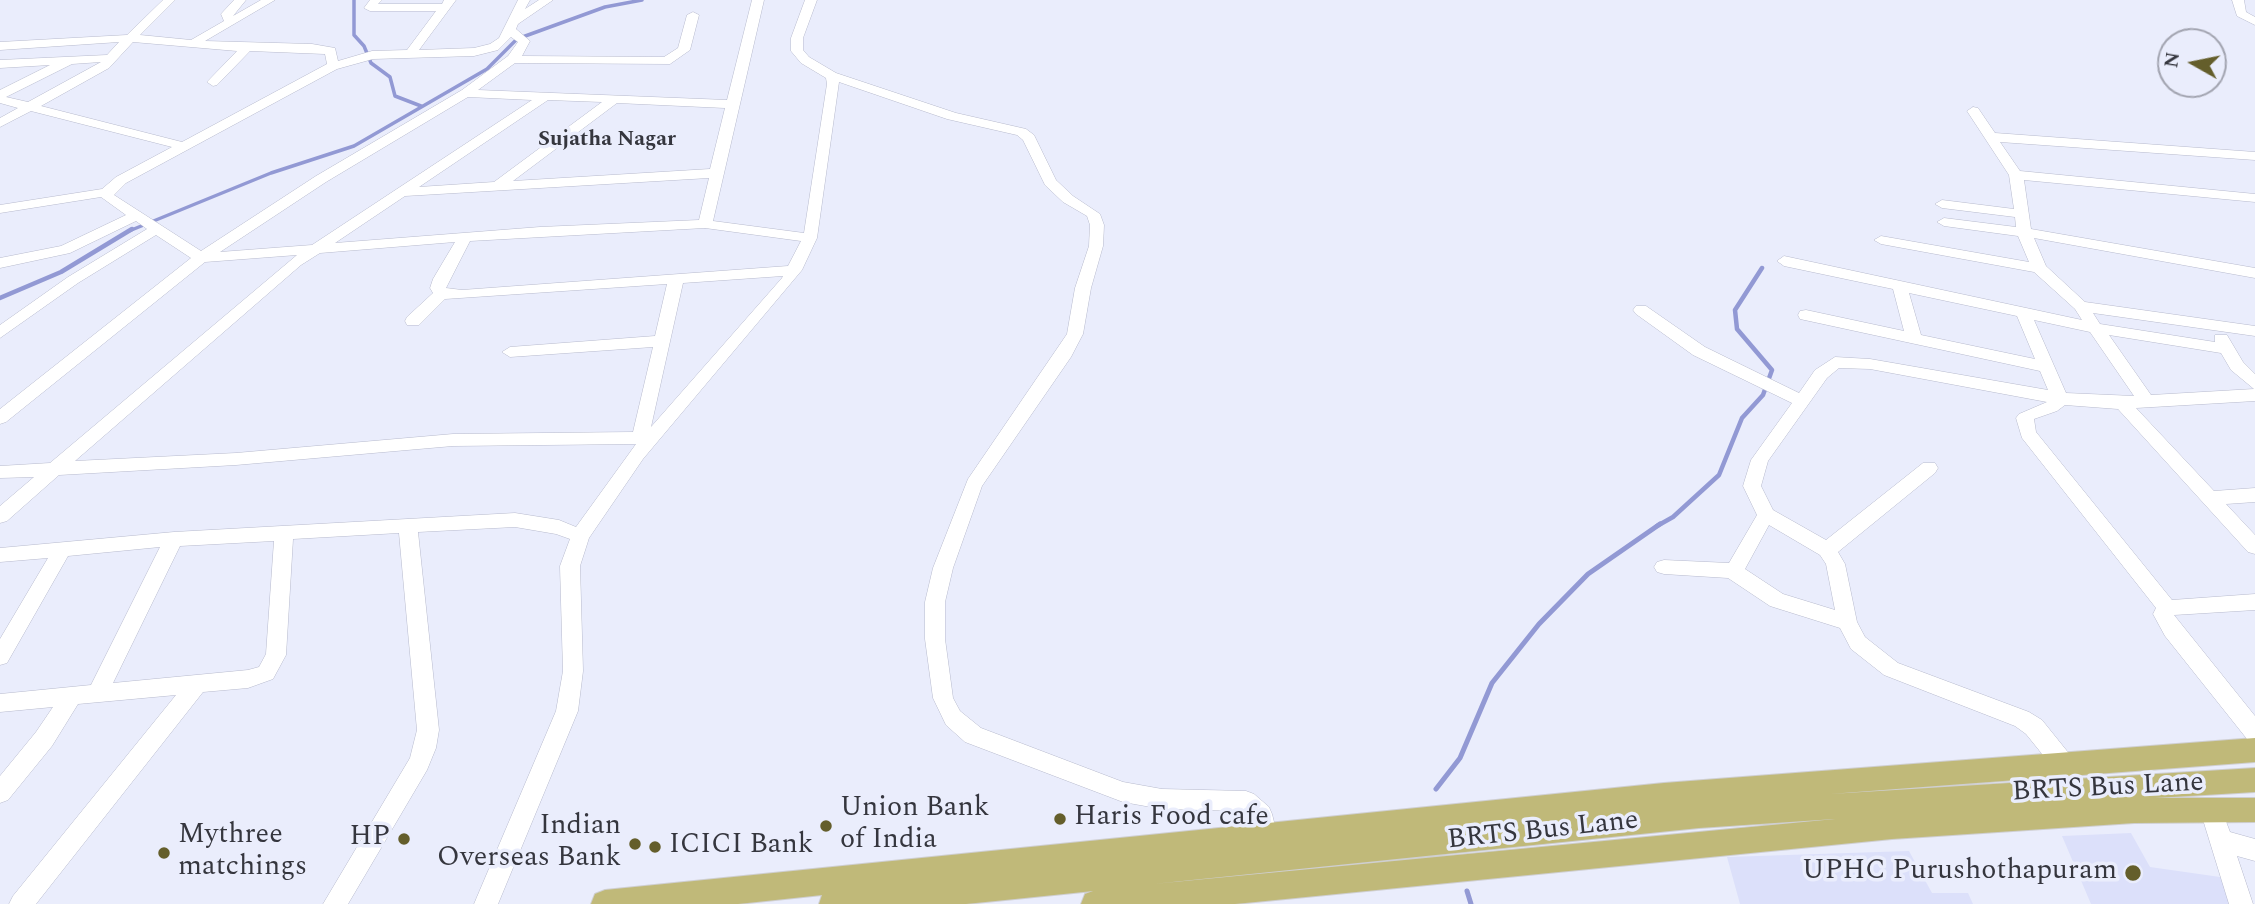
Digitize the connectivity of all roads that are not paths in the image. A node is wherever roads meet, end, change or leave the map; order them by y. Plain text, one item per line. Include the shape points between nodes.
1 (169, 0) edge
2 (240, 0) edge
3 (269, 0) edge
4 (376, 0) edge
5 (524, 0) edge
6 (547, 0) edge
7 (758, 0) edge
8 (811, 0) edge
9 (2238, 0) edge
10 (448, 3) edge
11 (693, 15) dead end
12 (232, 21) junction
13 (2255, 22) edge
14 (517, 32) junction
15 (134, 38) junction
16 (193, 43) junction
17 (0, 46) edge
18 (246, 48) junction
19 (411, 53) junction
20 (110, 58) junction
21 (512, 59) junction
22 (69, 61) junction
23 (22, 62) junction
24 (0, 64) edge
25 (333, 66) junction
26 (0, 74) edge
27 (832, 76) junction
28 (213, 82) dead end
29 (466, 93) junction
30 (0, 97) edge
31 (543, 98) junction
32 (611, 102) junction
33 (732, 104) junction
34 (34, 106) junction
35 (1973, 111) dead end
36 (0, 123) edge
37 (1989, 137) junction
38 (186, 147) junction
39 (2255, 156) edge
40 (719, 173) junction
41 (2016, 175) junction
42 (499, 186) junction
43 (107, 192) junction
44 (398, 192) junction
45 (2255, 198) edge
46 (1942, 204) dead end
47 (0, 209) edge
48 (2021, 214) junction
49 (138, 218) junction
50 (1944, 222) dead end
51 (705, 224) junction
52 (155, 228) junction
53 (2024, 232) junction
54 (466, 236) junction
55 (810, 238) junction
56 (1881, 240) dead end
57 (317, 247) junction
58 (201, 258) junction
59 (1784, 261) dead end
60 (0, 262) edge
61 (2039, 268) junction
62 (795, 270) junction
63 (2255, 273) edge
64 (676, 279) junction
65 (1900, 288) junction
66 (440, 294) junction
67 (2080, 306) junction
68 (1642, 310) dead end
69 (2024, 314) junction
70 (1807, 315) dead end
71 (413, 321) dead end
72 (2211, 325) junction
73 (2095, 328) junction
74 (2255, 331) edge
75 (0, 333) edge
76 (1914, 338) junction
77 (662, 341) junction
78 (2227, 349) junction
79 (510, 352) dead end
80 (2046, 368) junction
81 (2255, 384) edge
82 (2255, 394) edge
83 (2060, 400) junction
84 (1802, 401) junction
85 (2147, 402) junction
86 (2122, 403) junction
87 (0, 418) edge
88 (646, 438) junction
89 (1928, 468) dead end
90 (55, 469) junction
91 (0, 472) edge
92 (2255, 495) edge
93 (2209, 498) junction
94 (1767, 515) junction
95 (0, 516) edge
96 (408, 526) junction
97 (284, 532) junction
98 (580, 536) junction
99 (174, 540) junction
100 (2255, 547) edge
101 (62, 550) junction
102 (1827, 550) junction
103 (0, 555) edge
104 (1664, 567) dead end
105 (1734, 572) junction
106 (2255, 602) edge
107 (2167, 608) junction
108 (1847, 622) junction
109 (0, 657) edge
110 (197, 684) junction
111 (97, 695) junction
112 (71, 697) junction
113 (0, 703) edge
114 (2255, 733) edge
115 (2255, 750) edge
116 (2063, 763) junction
117 (2255, 780) edge
118 (0, 793) edge
119 (2211, 810) junction
120 (2255, 810) edge
121 (1266, 834) junction
122 (2221, 841) junction
123 (2255, 850) edge
124 (1111, 903) edge
125 (21, 904) edge
126 (335, 904) edge
127 (486, 904) edge
128 (605, 904) edge
129 (833, 904) edge
130 (2241, 904) edge

1 - 15 street
2 - 12 street via 227,14
3 - 12 street
4 - 10 street via 370,8
5 - 14 street
6 - 14 street
7 - 33 street
8 - 27 street via 797,51
9 - 13 street via 2241,14
10 - 19 street
11 - 21 street via 684,50 666,61
12 - 16 street
14 - 19 street via 488,50
14 - 21 street via 522,48
15 - 16 street
15 - 17 street
15 - 20 street
16 - 18 street
18 - 25 street via 328,49 333,53
18 - 28 street
19 - 25 street via 372,55
20 - 22 street
20 - 34 street
21 - 29 street
22 - 23 street
22 - 30 street
23 - 24 street
23 - 26 street
25 - 38 street
27 - 55 street
27 - 121 street via 962,119 1021,132 1029,138 1050,182 1093,214 1097,225 1075,334 974,484 943,568 935,602 935,639 943,698 953,718 974,736 1123,792 1162,800 1246,801 1261,814
29 - 31 street
29 - 58 street via 321,179
30 - 34 street
31 - 32 street
31 - 44 street
32 - 33 street
32 - 42 street
33 - 40 street
34 - 36 street
34 - 38 street
35 - 37 street
37 - 39 street
37 - 41 street
38 - 43 street
40 - 42 street
40 - 51 street
41 - 45 street
41 - 48 street
42 - 44 street
43 - 47 street
43 - 49 street via 109,199
44 - 57 street
46 - 48 street
48 - 53 street
49 - 52 street
49 - 60 street via 65,250
50 - 53 street
51 - 54 street
51 - 55 street
52 - 58 street
52 - 75 street
53 - 61 street
53 - 63 street
54 - 57 street
54 - 66 street via 441,279
55 - 62 street
56 - 61 street
57 - 58 street
57 - 90 street via 259,291
58 - 87 street
59 - 65 street
61 - 67 street
62 - 64 street
62 - 88 street
64 - 66 street
64 - 77 street
65 - 69 street
65 - 76 street
66 - 71 street
67 - 72 street
67 - 73 street
68 - 84 street via 1699,351
69 - 73 street
69 - 80 street
70 - 76 street
72 - 74 street
72 - 78 street
73 - 78 street
73 - 85 street
76 - 80 street
77 - 79 street
77 - 88 street
78 - 81 street
80 - 83 street
82 - 85 street
83 - 84 street via 1845,361 1829,365
83 - 86 street
83 - 107 street via 2025,418 2028,434
84 - 94 street via 1753,477 1757,500
85 - 86 street
86 - 93 street
88 - 90 street via 453,440
88 - 98 street
89 - 102 street
90 - 91 street
90 - 95 street
92 - 93 street
93 - 100 street
94 - 102 street
94 - 105 street
96 - 97 street
96 - 98 street via 515,520 559,527
96 - 126 street via 428,730 425,748
97 - 99 street
97 - 110 street via 275,662 255,678
98 - 127 street via 570,566 573,671 567,711
99 - 101 street
99 - 111 street
101 - 103 street
101 - 109 street
102 - 108 street via 1835,564
104 - 105 street
105 - 108 street via 1777,600
106 - 107 street
107 - 114 street via 2165,620
108 - 116 street via 1858,643 1891,669 2022,719
110 - 111 street
110 - 125 street
111 - 112 street
112 - 113 street
112 - 118 street
115 - 116 main road
116 - 121 main road via 1664,795
117 - 129 main road, BRTS Bus Lane via 1724,813
119 - 120 main road
119 - 122 street
119 - 124 main road via 1879,827
121 - 128 main road
122 - 123 street
122 - 130 street

